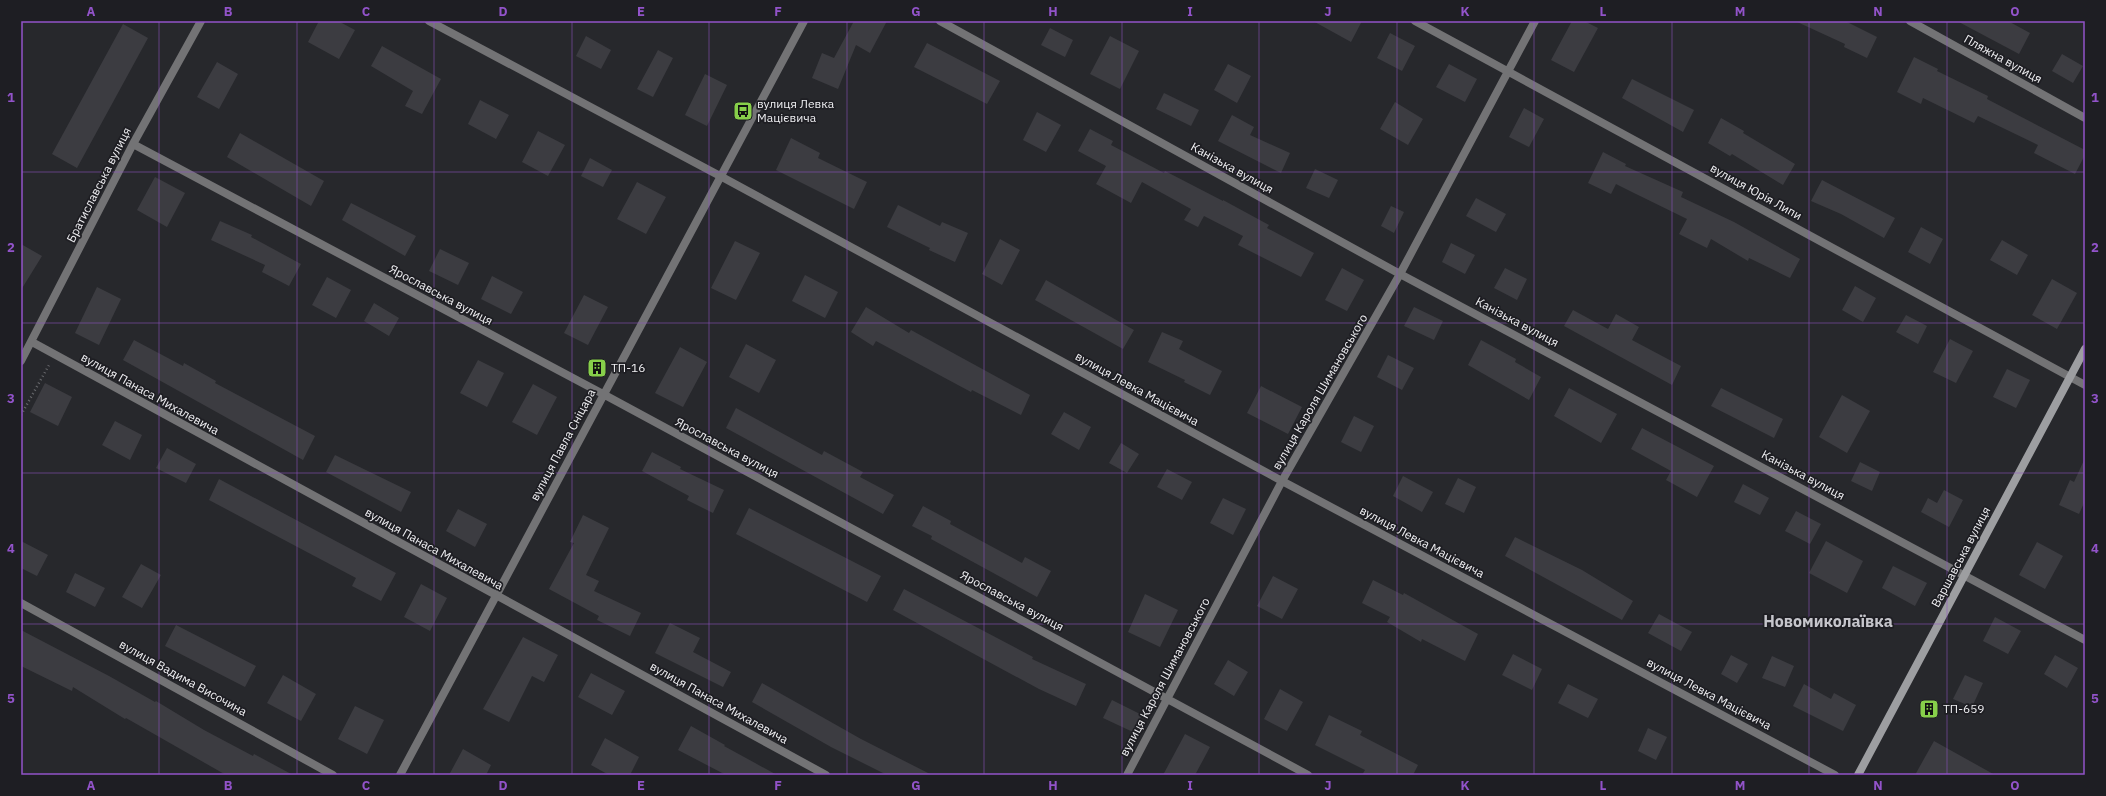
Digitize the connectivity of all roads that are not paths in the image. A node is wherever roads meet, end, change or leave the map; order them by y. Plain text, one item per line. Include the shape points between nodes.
1 (201, 21) edge
2 (429, 21) edge
3 (804, 21) edge
4 (940, 21) edge
5 (1415, 21) edge
6 (1535, 21) edge
7 (1910, 21) edge
8 (1508, 72) junction
9 (2085, 118) edge
10 (133, 144) junction
11 (722, 177) junction
12 (1400, 274) junction
13 (32, 342) junction
14 (2085, 350) edge
15 (21, 361) edge
16 (2070, 377) junction
17 (2085, 385) edge
18 (603, 394) junction
19 (1282, 482) junction
20 (1965, 576) junction
21 (497, 596) junction
22 (21, 603) edge
23 (2085, 640) edge
24 (1167, 699) junction
25 (333, 775) edge
26 (400, 775) edge
27 (826, 775) edge
28 (1127, 775) edge
29 (1308, 775) edge
30 (1835, 775) edge
31 (1858, 775) edge

1 - 10 street, Братиславська вулиця
2 - 11 street, вулиця Левка Мацієвича
3 - 11 street, вулиця Павла Сніцара
4 - 12 street, Канізька вулиця
5 - 8 street, вулиця Юрія Липи
6 - 8 street, вулиця Кароля Шимановського
7 - 9 street, Пляжна вулиця
8 - 12 street, вулиця Кароля Шимановського
8 - 16 street, вулиця Юрія Липи
10 - 13 street, Братиславська вулиця
10 - 18 street, Ярославська вулиця
11 - 18 street, вулиця Павла Сніцара
11 - 19 street, вулиця Левка Мацієвича
12 - 19 street, вулиця Кароля Шимановського
12 - 20 street, Канізька вулиця
13 - 15 street, Братиславська вулиця
13 - 21 street, вулиця Панаса Михалевича
14 - 16 street, Варшавська вулиця
16 - 17 street, вулиця Юрія Липи
16 - 20 street, Варшавська вулиця
18 - 21 street, вулиця Павла Сніцара
18 - 24 street, Ярославська вулиця
19 - 24 street, вулиця Кароля Шимановського
19 - 30 street, вулиця Левка Мацієвича
20 - 23 street, Канізька вулиця
20 - 31 street, Варшавська вулиця
21 - 26 street, вулиця Павла Сніцара
21 - 27 street, вулиця Панаса Михалевича
22 - 25 street, вулиця Вадима Височина
24 - 28 street, вулиця Кароля Шимановського
24 - 29 street, Ярославська вулиця

